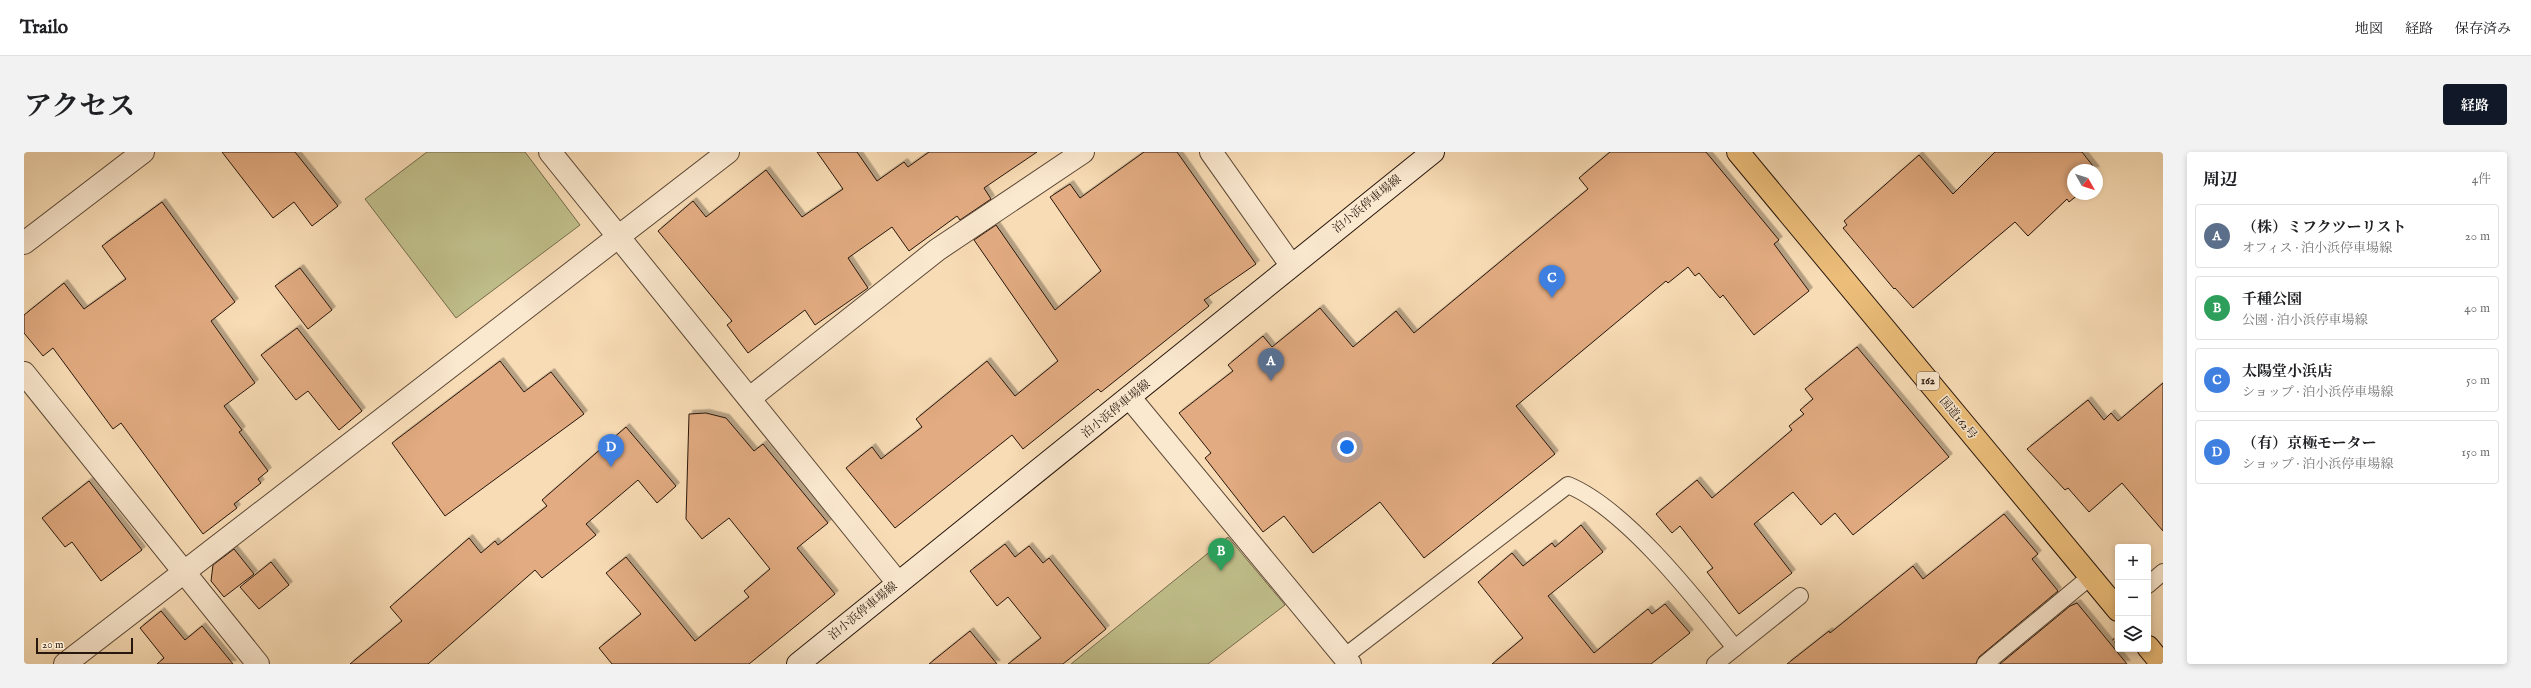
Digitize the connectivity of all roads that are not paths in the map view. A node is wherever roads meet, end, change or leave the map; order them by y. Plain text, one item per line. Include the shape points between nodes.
1 (142, 152) edge
2 (550, 152) edge
3 (728, 152) edge
4 (1083, 152) edge
5 (1211, 152) edge
6 (1433, 152) edge
7 (1738, 152) edge
8 (619, 236) junction
9 (24, 243) edge
10 (1291, 265) junction
11 (24, 373) edge
12 (750, 398) junction
13 (1130, 398) junction
14 (184, 572) junction
15 (2163, 572) edge
16 (2090, 577) junction
17 (898, 582) junction
18 (2151, 582) edge
19 (1800, 596) dead end
20 (2115, 606) edge
21 (1735, 648) junction
22 (2151, 651) edge
23 (1347, 661) edge
24 (65, 664) edge
25 (258, 664) edge
26 (798, 664) edge
27 (1715, 664) edge
28 (1985, 664) edge
29 (2162, 664) edge

1 - 9 street
2 - 8 street
3 - 8 street
4 - 12 street via 937,250
5 - 10 street
6 - 10 street, 泊小浜停車場線
7 - 16 highway, 国道162号 / 162
8 - 12 street
8 - 14 street
10 - 13 street, 泊小浜停車場線
11 - 14 street
12 - 17 street
13 - 17 street, 泊小浜停車場線
13 - 23 street
14 - 24 street
14 - 25 street
15 - 18 lane
16 - 20 highway, 国道162号 / 162
16 - 28 lane
17 - 26 street, 泊小浜停車場線
19 - 21 lane
21 - 23 lane via 1634,532 1583,491 1568,485
21 - 27 lane
22 - 29 highway

